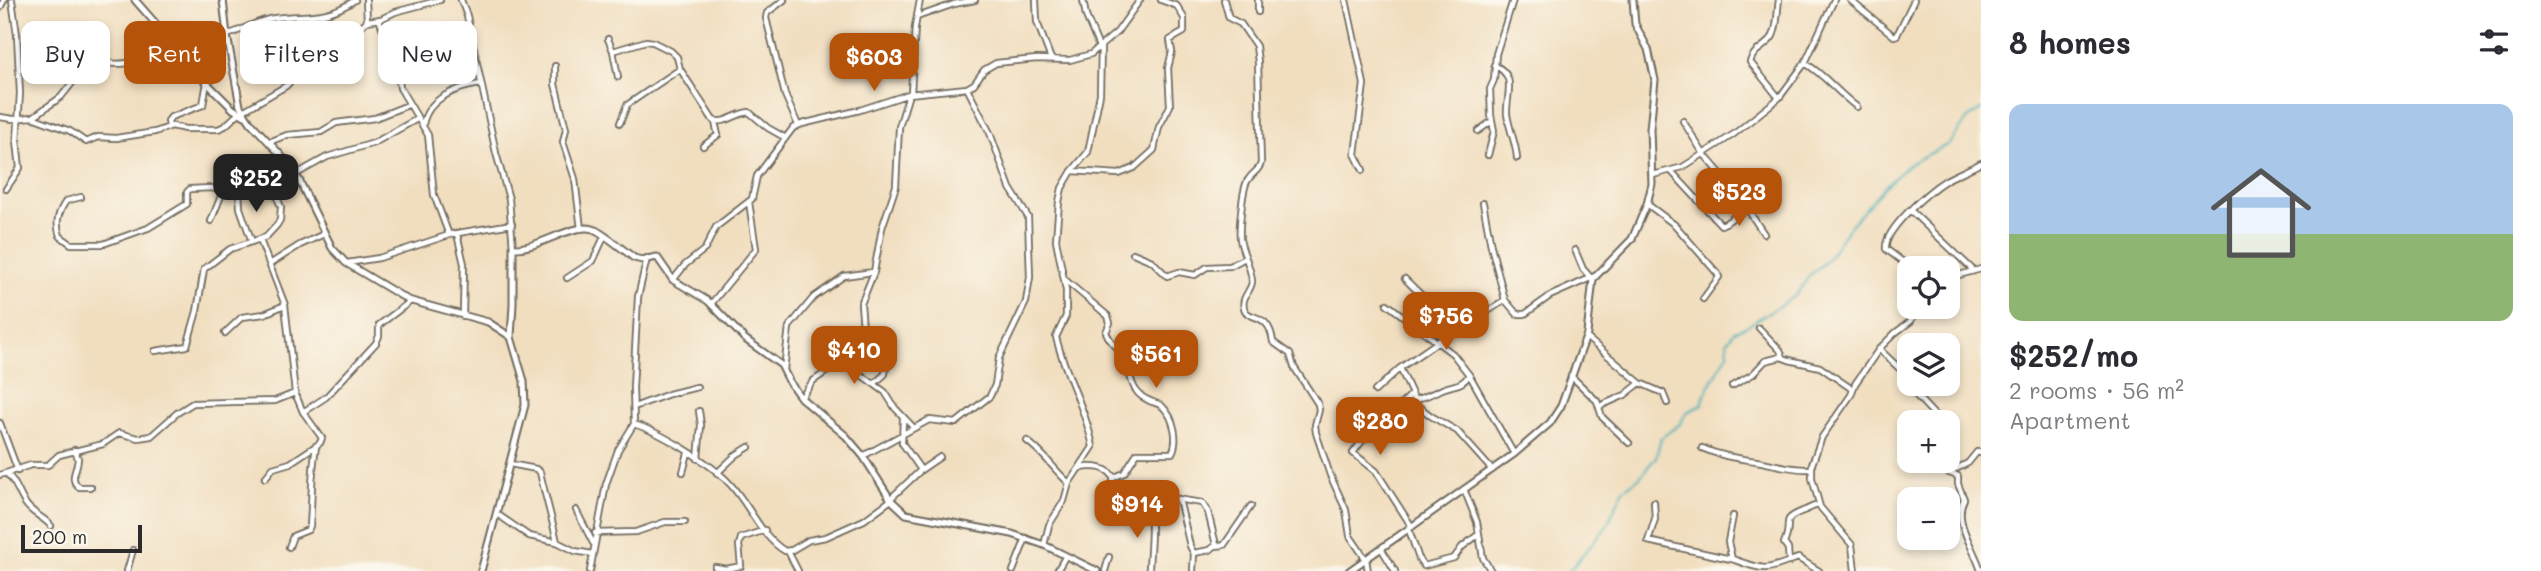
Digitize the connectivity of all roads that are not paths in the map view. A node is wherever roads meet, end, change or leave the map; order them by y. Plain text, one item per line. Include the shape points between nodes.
1 (4, 0) edge
2 (12, 0) edge
3 (135, 0) edge
4 (342, 0) edge
5 (366, 0) edge
6 (440, 0) edge
7 (461, 0) edge
8 (784, 0) edge
9 (920, 0) edge
10 (975, 0) edge
11 (1036, 0) edge
12 (1083, 0) edge
13 (1140, 0) edge
14 (1161, 0) edge
15 (1224, 0) edge
16 (1258, 0) edge
17 (1346, 0) edge
18 (1513, 0) edge
19 (1633, 0) edge
20 (1779, 0) edge
21 (1834, 0) edge
22 (1850, 0) edge
23 (1914, 0) edge
24 (225, 1) edge
25 (353, 2) edge
26 (0, 8) edge
27 (1258, 12) dead end
28 (917, 17) junction
29 (379, 19) joint
30 (367, 20) junction
31 (153, 21) edge
32 (468, 21) edge
33 (227, 34) junction
34 (608, 39) dead end
35 (1100, 46) junction
36 (613, 51) junction
37 (1051, 59) junction
38 (1805, 63) junction
39 (1494, 65) junction
40 (477, 66) edge
41 (555, 66) dead end
42 (680, 69) junction
43 (618, 77) dead end
44 (72, 84) edge
45 (206, 84) edge
46 (208, 84) edge
47 (399, 84) edge
48 (481, 84) junction
49 (967, 88) junction
50 (910, 93) junction
51 (1779, 98) junction
52 (408, 105) junction
53 (1857, 107) dead end
54 (243, 113) junction
55 (0, 117) edge
56 (32, 117) junction
57 (16, 119) junction
58 (417, 119) junction
59 (1492, 121) junction
60 (1683, 121) dead end
61 (715, 122) junction
62 (620, 123) dead end
63 (798, 125) junction
64 (423, 126) junction
65 (169, 127) junction
66 (1478, 131) dead end
67 (785, 137) junction
68 (269, 142) junction
69 (703, 146) dead end
70 (1703, 153) junction
71 (1488, 155) dead end
72 (1517, 158) dead end
73 (1981, 163) edge
74 (1363, 170) dead end
75 (1072, 171) junction
76 (1672, 172) junction
77 (296, 174) junction
78 (1653, 175) junction
79 (272, 185) junction
80 (6, 189) dead end
81 (239, 190) junction
82 (223, 191) junction
83 (81, 197) dead end
84 (748, 202) junction
85 (1483, 203) dead end
86 (1647, 204) junction
87 (1744, 204) junction
88 (1910, 210) junction
89 (211, 221) dead end
90 (512, 224) junction
91 (581, 229) junction
92 (457, 233) junction
93 (324, 234) junction
94 (1763, 234) dead end
95 (449, 235) junction
96 (604, 237) junction
97 (260, 240) junction
98 (252, 242) junction
99 (513, 248) junction
100 (1575, 250) dead end
101 (1133, 253) dead end
102 (1897, 257) edge
103 (647, 258) junction
104 (1245, 258) junction
105 (346, 263) junction
106 (270, 264) junction
107 (1981, 270) edge
108 (1974, 271) junction
109 (874, 272) junction
110 (1960, 275) edge
111 (1593, 277) junction
112 (567, 278) dead end
113 (1405, 278) dead end
114 (1063, 279) junction
115 (673, 280) junction
116 (1703, 299) dead end
117 (1505, 300) junction
118 (411, 301) junction
119 (711, 304) junction
120 (1387, 304) dead end
121 (285, 305) junction
122 (463, 316) junction
123 (1912, 319) edge
124 (1454, 327) junction
125 (863, 328) junction
126 (1759, 328) dead end
127 (225, 333) dead end
128 (511, 337) junction
129 (1586, 337) junction
130 (1439, 341) junction
131 (1879, 349) junction
132 (155, 351) dead end
133 (1783, 357) junction
134 (842, 361) junction
135 (1400, 368) junction
136 (784, 370) junction
137 (1469, 375) junction
138 (1571, 376) junction
139 (875, 383) junction
140 (1640, 383) junction
141 (1732, 386) dead end
142 (697, 387) dead end
143 (1852, 389) junction
144 (1375, 391) dead end
145 (295, 393) junction
146 (801, 398) junction
147 (1412, 398) junction
148 (1667, 403) dead end
149 (634, 407) junction
150 (1600, 407) junction
151 (1930, 410) edge
152 (699, 411) dead end
153 (303, 412) junction
154 (903, 418) junction
155 (0, 423) edge
156 (634, 424) junction
157 (913, 427) junction
158 (901, 435) junction
159 (1027, 441) dead end
160 (1629, 443) dead end
161 (316, 446) junction
162 (749, 447) dead end
163 (1702, 448) dead end
164 (74, 450) junction
165 (688, 453) junction
166 (1981, 453) edge
167 (1514, 454) junction
168 (863, 456) junction
169 (940, 457) dead end
170 (698, 459) junction
171 (510, 464) junction
172 (1080, 468) junction
173 (1960, 468) edge
174 (1811, 469) junction
175 (921, 470) junction
176 (18, 471) junction
177 (1493, 471) junction
178 (683, 472) dead end
179 (1952, 473) edge
180 (7, 474) junction
181 (717, 474) junction
182 (0, 475) edge
183 (265, 478) dead end
184 (1113, 478) junction
185 (1069, 483) junction
186 (91, 487) dead end
187 (1464, 489) junction
188 (1179, 499) junction
189 (891, 500) junction
190 (1145, 502) junction
191 (1654, 502) dead end
192 (1819, 505) junction
193 (1251, 506) dead end
194 (576, 510) dead end
195 (497, 514) junction
196 (1733, 516) dead end
197 (685, 522) dead end
198 (51, 526) dead end
199 (1410, 529) junction
200 (765, 530) junction
201 (595, 533) junction
202 (1479, 534) junction
203 (1026, 538) junction
204 (557, 542) junction
205 (593, 544) junction
206 (1044, 545) junction
207 (1215, 546) junction
208 (289, 547) dead end
209 (1381, 548) junction
210 (133, 550) dead end
211 (788, 551) junction
212 (592, 554) junction
213 (1194, 554) junction
214 (1065, 557) junction
215 (1109, 557) dead end
216 (1366, 558) junction
217 (1732, 559) junction
218 (1789, 562) junction
219 (715, 567) dead end
220 (1424, 569) edge
221 (1757, 570) edge
222 (127, 571) edge
223 (481, 571) edge
224 (590, 571) edge
225 (798, 571) edge
226 (1013, 571) edge
227 (1057, 571) edge
228 (1097, 571) edge
229 (1105, 571) edge
230 (1149, 571) edge
231 (1193, 571) edge
232 (1349, 571) edge
233 (1368, 571) edge
234 (1395, 571) edge
235 (1491, 571) edge
236 (1819, 571) edge
237 (1855, 571) edge
238 (1981, 571) edge

1 - 26 street
2 - 57 street via 20,93
3 - 31 street
4 - 25 street
5 - 30 street
6 - 29 street
7 - 32 street
8 - 63 street via 766,18 785,94
9 - 28 street
10 - 28 street
11 - 37 street via 1037,22
12 - 35 street
13 - 35 street via 1117,32
14 - 75 street via 1177,6 1185,25 1184,32 1170,40 1170,106 1154,150 1134,168 1119,174
15 - 104 street via 1229,18 1241,24 1254,43 1258,62 1261,163 1245,185 1240,229
16 - 27 street
17 - 74 street via 1364,84 1355,154
18 - 39 street
19 - 78 street via 1635,24 1656,80 1650,129
20 - 51 street via 1773,34 1750,62
21 - 38 street
22 - 23 street via 1896,36
24 - 33 street
25 - 33 street via 333,13 274,18
28 - 50 street
29 - 30 street
30 - 54 street via 286,86
33 - 54 street
34 - 36 street
35 - 37 street via 1080,59
35 - 75 street via 1094,130 1087,156
36 - 42 street via 653,42 677,57
36 - 43 street
37 - 49 street via 996,63
38 - 51 street
38 - 53 street
39 - 59 street via 1489,92
39 - 72 street via 1504,71 1510,85 1507,115
40 - 48 street
41 - 91 street via 566,129 562,142 575,179
42 - 61 street
42 - 62 street via 627,105
44 - 56 street
45 - 65 street via 203,105 171,117
46 - 54 street
47 - 52 street
48 - 64 street via 443,95 425,116
48 - 90 street
49 - 50 street
49 - 157 street via 1010,188 1028,217 1028,292 999,358 995,385 987,400 956,423 933,419
50 - 63 street
50 - 109 street via 899,127 898,176
51 - 70 street
52 - 58 street
52 - 68 street via 375,118 336,123 321,132
54 - 65 street via 218,129
54 - 68 street
55 - 57 street
56 - 57 street
56 - 65 street via 86,142
57 - 80 street via 20,168
58 - 64 street
58 - 77 street via 374,143 327,157
59 - 66 street
59 - 71 street
60 - 70 street
61 - 67 street via 749,112
61 - 69 street via 718,135
63 - 67 street
64 - 95 street via 429,139 436,202
67 - 84 street via 757,176
68 - 77 street
70 - 76 street
70 - 87 street
73 - 88 street via 1944,181
75 - 114 street via 1060,194 1057,219
76 - 78 street
76 - 87 street via 1721,225
77 - 79 street
77 - 93 street
78 - 86 street
79 - 81 street
79 - 97 street via 280,203 280,220
81 - 82 street
81 - 98 street
82 - 83 street via 190,189 187,204 140,231 99,244 71,244 60,236 57,217 66,201
82 - 89 street
84 - 115 street via 716,227 705,249
84 - 119 street via 755,251
85 - 117 street
86 - 111 street via 1632,239
86 - 116 street via 1675,225 1717,273 1719,277
87 - 94 street
88 - 102 street via 1884,246
88 - 108 street
90 - 92 street
90 - 99 street
91 - 96 street via 596,230
91 - 99 street
92 - 95 street
92 - 122 street via 464,264
93 - 105 street
93 - 106 street
95 - 105 street via 379,258
96 - 103 street via 634,258
96 - 112 street via 593,261
97 - 98 street
97 - 106 street
98 - 132 street via 230,250 204,269 187,346
99 - 128 street
100 - 111 street via 1583,269
101 - 104 street via 1152,261 1167,276 1179,272 1195,275
103 - 115 street via 657,257
103 - 149 street via 638,297
104 - 216 street via 1252,282 1245,310 1270,328 1273,342 1290,354 1318,404 1315,425 1330,475 1346,510 1350,536
105 - 118 street
106 - 121 street
107 - 108 street
108 - 110 street
109 - 125 street via 861,304
109 - 136 street via 844,276 814,297 788,331
111 - 117 street via 1550,296 1522,315
111 - 129 street
113 - 124 street
114 - 172 street via 1066,316 1056,337 1093,447
114 - 184 street via 1105,312 1110,319 1107,336 1132,359 1130,379 1142,397 1164,408 1175,432 1172,453 1137,453 1122,475
115 - 119 street
117 - 124 street
118 - 122 street
118 - 153 street via 379,325 376,343 326,397
119 - 136 street via 745,340
120 - 130 street
121 - 127 street via 242,317
121 - 145 street
122 - 128 street via 488,322
123 - 131 street
124 - 130 street
125 - 134 street
125 - 139 street via 887,367
126 - 133 street
128 - 171 street via 526,394
129 - 138 street
129 - 140 street
130 - 135 street
130 - 137 street
131 - 143 street
131 - 151 street
133 - 141 street via 1769,359
133 - 143 street via 1820,367
134 - 139 street
134 - 146 street via 813,380
135 - 144 street
135 - 147 street
136 - 146 street
137 - 147 street via 1458,386
137 - 167 street
138 - 150 street
138 - 167 street via 1554,418
139 - 154 street
140 - 148 street via 1663,393
140 - 150 street
142 - 149 street
143 - 174 street via 1822,437
145 - 153 street
145 - 164 street via 275,401 193,403 151,436 119,433 103,444
146 - 168 street
147 - 177 street via 1457,431
147 - 199 street via 1353,453 1376,471
149 - 156 street
150 - 160 street via 1602,417
152 - 170 street
153 - 161 street via 322,435
154 - 157 street
154 - 158 street
155 - 176 street
156 - 165 street via 653,430
156 - 201 street via 615,458
157 - 158 street
158 - 168 street
158 - 175 street via 906,451
159 - 185 street via 1044,453
161 - 183 street via 273,468
161 - 208 street via 310,526 293,536
162 - 181 street
163 - 174 street via 1723,457
164 - 176 street via 48,465
164 - 186 street via 78,458 74,482
165 - 170 street
165 - 178 street
166 - 173 street
167 - 177 street
168 - 189 street
169 - 175 street
170 - 181 street
171 - 195 street
171 - 204 street via 540,472
172 - 184 street via 1094,466
172 - 185 street
174 - 192 street
175 - 189 street
176 - 180 street
177 - 187 street
179 - 238 street via 1958,476 1964,499 1960,508 1964,534
180 - 182 street
180 - 198 street via 24,503
181 - 200 street
184 - 190 street via 1114,488
185 - 206 street
187 - 199 street
187 - 202 street
188 - 190 street
188 - 207 street via 1205,505
188 - 213 street
189 - 203 street via 910,515
189 - 211 street via 864,520
190 - 230 street via 1152,514
191 - 217 street via 1655,519 1648,541
192 - 218 street via 1788,519 1784,543
192 - 237 street via 1852,545
193 - 207 street via 1224,545
194 - 205 street
195 - 204 street via 529,536
195 - 223 street
196 - 217 street via 1728,542
197 - 201 street via 666,522 636,532
199 - 209 street
199 - 220 street
200 - 211 street
200 - 219 street via 741,538 741,566
201 - 205 street
202 - 220 street via 1454,558
202 - 235 street via 1483,558
203 - 206 street
203 - 226 street
204 - 212 street
205 - 212 street
206 - 214 street
207 - 213 street
209 - 216 street
209 - 234 street
210 - 222 street
211 - 225 street
212 - 224 street
213 - 231 street
214 - 227 street
214 - 228 street
215 - 229 street
216 - 232 street
216 - 233 street
217 - 221 street
218 - 221 street
218 - 236 street via 1801,559

